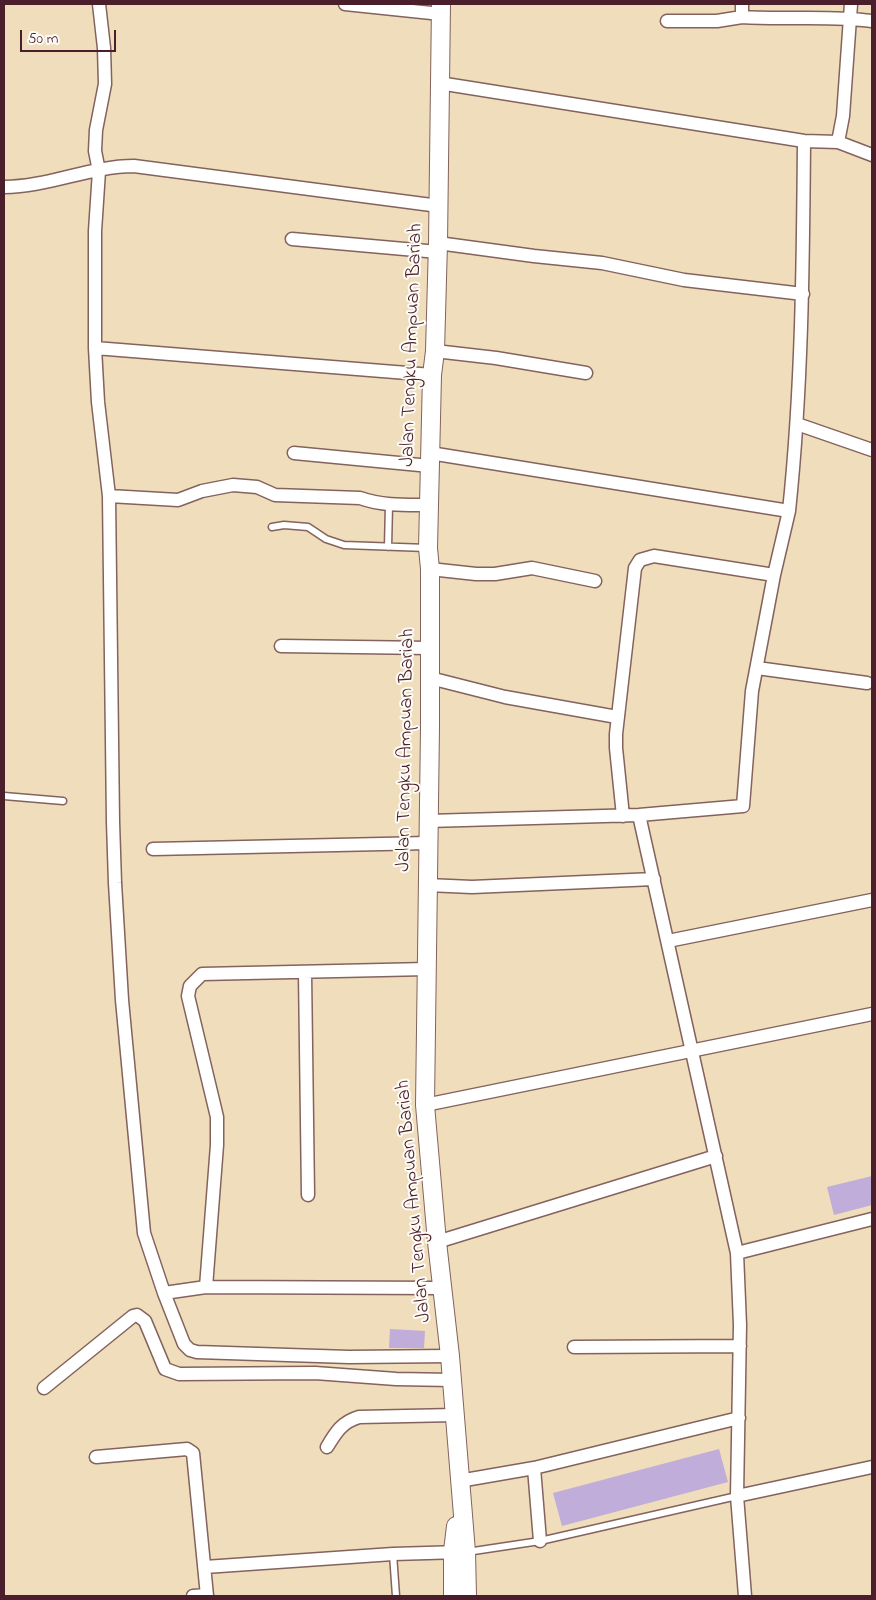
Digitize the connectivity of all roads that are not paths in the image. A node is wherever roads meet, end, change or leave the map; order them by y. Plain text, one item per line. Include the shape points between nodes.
1 (99, 4) edge
2 (345, 4) edge
3 (742, 4) edge
4 (851, 4) edge
5 (441, 9) edge
6 (742, 17) junction
7 (850, 18) junction
8 (872, 20) edge
9 (667, 21) dead end
10 (439, 84) junction
11 (804, 141) junction
12 (838, 142) junction
13 (872, 155) edge
14 (100, 171) junction
15 (4, 187) edge
16 (439, 206) junction
17 (292, 239) dead end
18 (438, 247) junction
19 (803, 294) junction
20 (95, 348) junction
21 (435, 352) junction
22 (586, 374) dead end
23 (432, 375) junction
24 (797, 424) junction
25 (872, 450) edge
26 (294, 453) dead end
27 (430, 459) junction
28 (109, 496) junction
29 (389, 505) junction
30 (429, 506) junction
31 (789, 511) junction
32 (272, 527) dead end
33 (388, 547) junction
34 (428, 548) junction
35 (430, 569) junction
36 (774, 575) junction
37 (595, 581) dead end
38 (281, 646) dead end
39 (430, 648) junction
40 (757, 668) junction
41 (430, 678) junction
42 (867, 683) dead end
43 (618, 717) junction
44 (4, 796) edge
45 (63, 801) dead end
46 (639, 815) junction
47 (623, 816) junction
48 (428, 821) junction
49 (428, 843) junction
50 (153, 848) dead end
51 (654, 879) junction
52 (428, 885) junction
53 (872, 900) edge
54 (668, 941) junction
55 (427, 969) junction
56 (305, 973) junction
57 (872, 1014) edge
58 (692, 1051) junction
59 (425, 1105) junction
60 (716, 1156) junction
61 (308, 1195) dead end
62 (872, 1219) edge
63 (437, 1242) junction
64 (737, 1252) junction
65 (206, 1287) junction
66 (442, 1288) junction
67 (164, 1292) junction
68 (740, 1346) junction
69 (574, 1347) dead end
70 (256, 1354) junction
71 (450, 1356) junction
72 (248, 1374) junction
73 (452, 1380) junction
74 (44, 1388) dead end
75 (455, 1415) junction
76 (739, 1418) junction
77 (327, 1447) dead end
78 (96, 1458) dead end
79 (872, 1467) edge
80 (534, 1468) junction
81 (459, 1488) junction
82 (737, 1496) junction
83 (540, 1541) junction
84 (459, 1552) junction
85 (394, 1554) junction
86 (204, 1567) junction
87 (193, 1596) edge
88 (207, 1596) edge
89 (396, 1596) edge
90 (453, 1596) edge
91 (468, 1596) edge
92 (745, 1596) edge

1 - 14 street via 105,84 96,130 95,151
2 - 5 street
3 - 6 street
4 - 7 street
5 - 10 main road, Jalan Tengku Ampuan Bariah
6 - 7 street
6 - 9 street via 718,21
7 - 8 street
7 - 12 street
10 - 11 street
10 - 16 main road, Jalan Tengku Ampuan Bariah
11 - 12 street
11 - 19 street
12 - 13 street
14 - 15 street via 33,185
14 - 16 street via 115,166 134,166
14 - 20 street via 95,231
16 - 18 main road, Jalan Tengku Ampuan Bariah
17 - 18 street
18 - 19 street via 602,263 684,280
18 - 21 main road, Jalan Tengku Ampuan Bariah
19 - 24 street
20 - 23 street
20 - 28 street
21 - 22 street via 496,358
21 - 23 main road, Jalan Tengku Ampuan Bariah
23 - 27 main road, Jalan Tengku Ampuan Bariah
24 - 25 street
24 - 31 street
26 - 27 street
27 - 30 main road, Jalan Tengku Ampuan Bariah
27 - 31 street
28 - 29 street via 178,500 233,485 257,487 275,495 360,498
28 - 67 street via 113,822 122,1000 144,1233
29 - 30 street
29 - 33 lane
30 - 34 main road, Jalan Tengku Ampuan Bariah
31 - 36 street
32 - 33 lane via 308,527 344,545
33 - 34 lane
34 - 35 main road, Jalan Tengku Ampuan Bariah
35 - 37 street via 495,574 532,568
35 - 39 main road, Jalan Tengku Ampuan Bariah
36 - 40 street
36 - 43 street via 654,556 640,560 635,568
38 - 39 street
39 - 41 main road, Jalan Tengku Ampuan Bariah
40 - 42 street
40 - 46 street via 750,706 743,806
41 - 43 street via 505,697
41 - 48 main road, Jalan Tengku Ampuan Bariah
43 - 47 street via 616,748
44 - 45 lane
46 - 47 street
46 - 51 street
47 - 48 street
48 - 49 main road, Jalan Tengku Ampuan Bariah
49 - 50 street
49 - 52 main road, Jalan Tengku Ampuan Bariah
51 - 52 street via 472,887
51 - 54 street
52 - 55 main road, Jalan Tengku Ampuan Bariah
53 - 54 street
54 - 58 street
55 - 56 street
55 - 59 main road, Jalan Tengku Ampuan Bariah
56 - 61 street
56 - 65 street via 202,974 190,986 188,996 217,1118 218,1144
57 - 58 street
58 - 59 street
58 - 60 street
59 - 63 main road, Jalan Tengku Ampuan Bariah
60 - 63 street
60 - 64 street
62 - 64 street
63 - 66 main road, Jalan Tengku Ampuan Bariah
64 - 68 street
65 - 66 street
65 - 67 street
66 - 71 main road, Jalan Tengku Ampuan Bariah
67 - 70 street via 184,1344 190,1350
68 - 69 street
68 - 76 street
70 - 71 street
70 - 72 street
71 - 73 main road, Jalan Tengku Ampuan Bariah
72 - 73 street via 316,1373
72 - 74 street via 185,1375 165,1369 145,1321 138,1315
73 - 75 main road, Jalan Tengku Ampuan Bariah
75 - 77 street via 359,1417 341,1426
75 - 81 main road, Jalan Tengku Ampuan Bariah
76 - 80 street
76 - 82 street
78 - 86 street via 186,1449 192,1452
79 - 82 street
80 - 81 street
80 - 83 street
81 - 84 main road, Jalan Tengku Ampuan Bariah
82 - 83 lane
82 - 92 street
83 - 84 lane
84 - 85 street
84 - 90 main road, Jalan Tengku Ampuan Bariah
84 - 91 main road, Jalan Tengku Ampuan Bariah
85 - 86 street
85 - 89 lane
86 - 88 street
87 - 88 street

